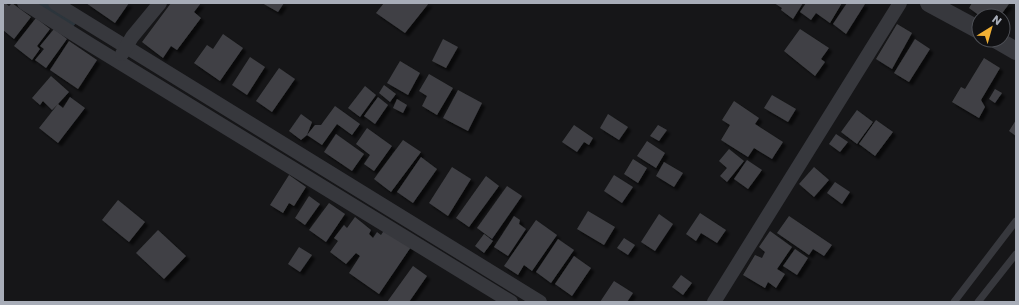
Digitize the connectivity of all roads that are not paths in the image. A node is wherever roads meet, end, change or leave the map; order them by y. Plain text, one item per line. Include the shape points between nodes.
1 (24, 3) edge
2 (55, 3) edge
3 (160, 3) edge
4 (900, 3) edge
5 (929, 3) edge
6 (971, 26) edge
7 (121, 55) junction
8 (1016, 221) edge
9 (1016, 254) edge
10 (511, 302) edge
11 (540, 302) edge
12 (714, 302) edge
13 (954, 302) edge
14 (978, 302) edge

1 - 7 street
2 - 7 street
3 - 7 street
4 - 12 street
5 - 6 street
7 - 10 street
7 - 11 street
8 - 13 lane
9 - 14 lane

